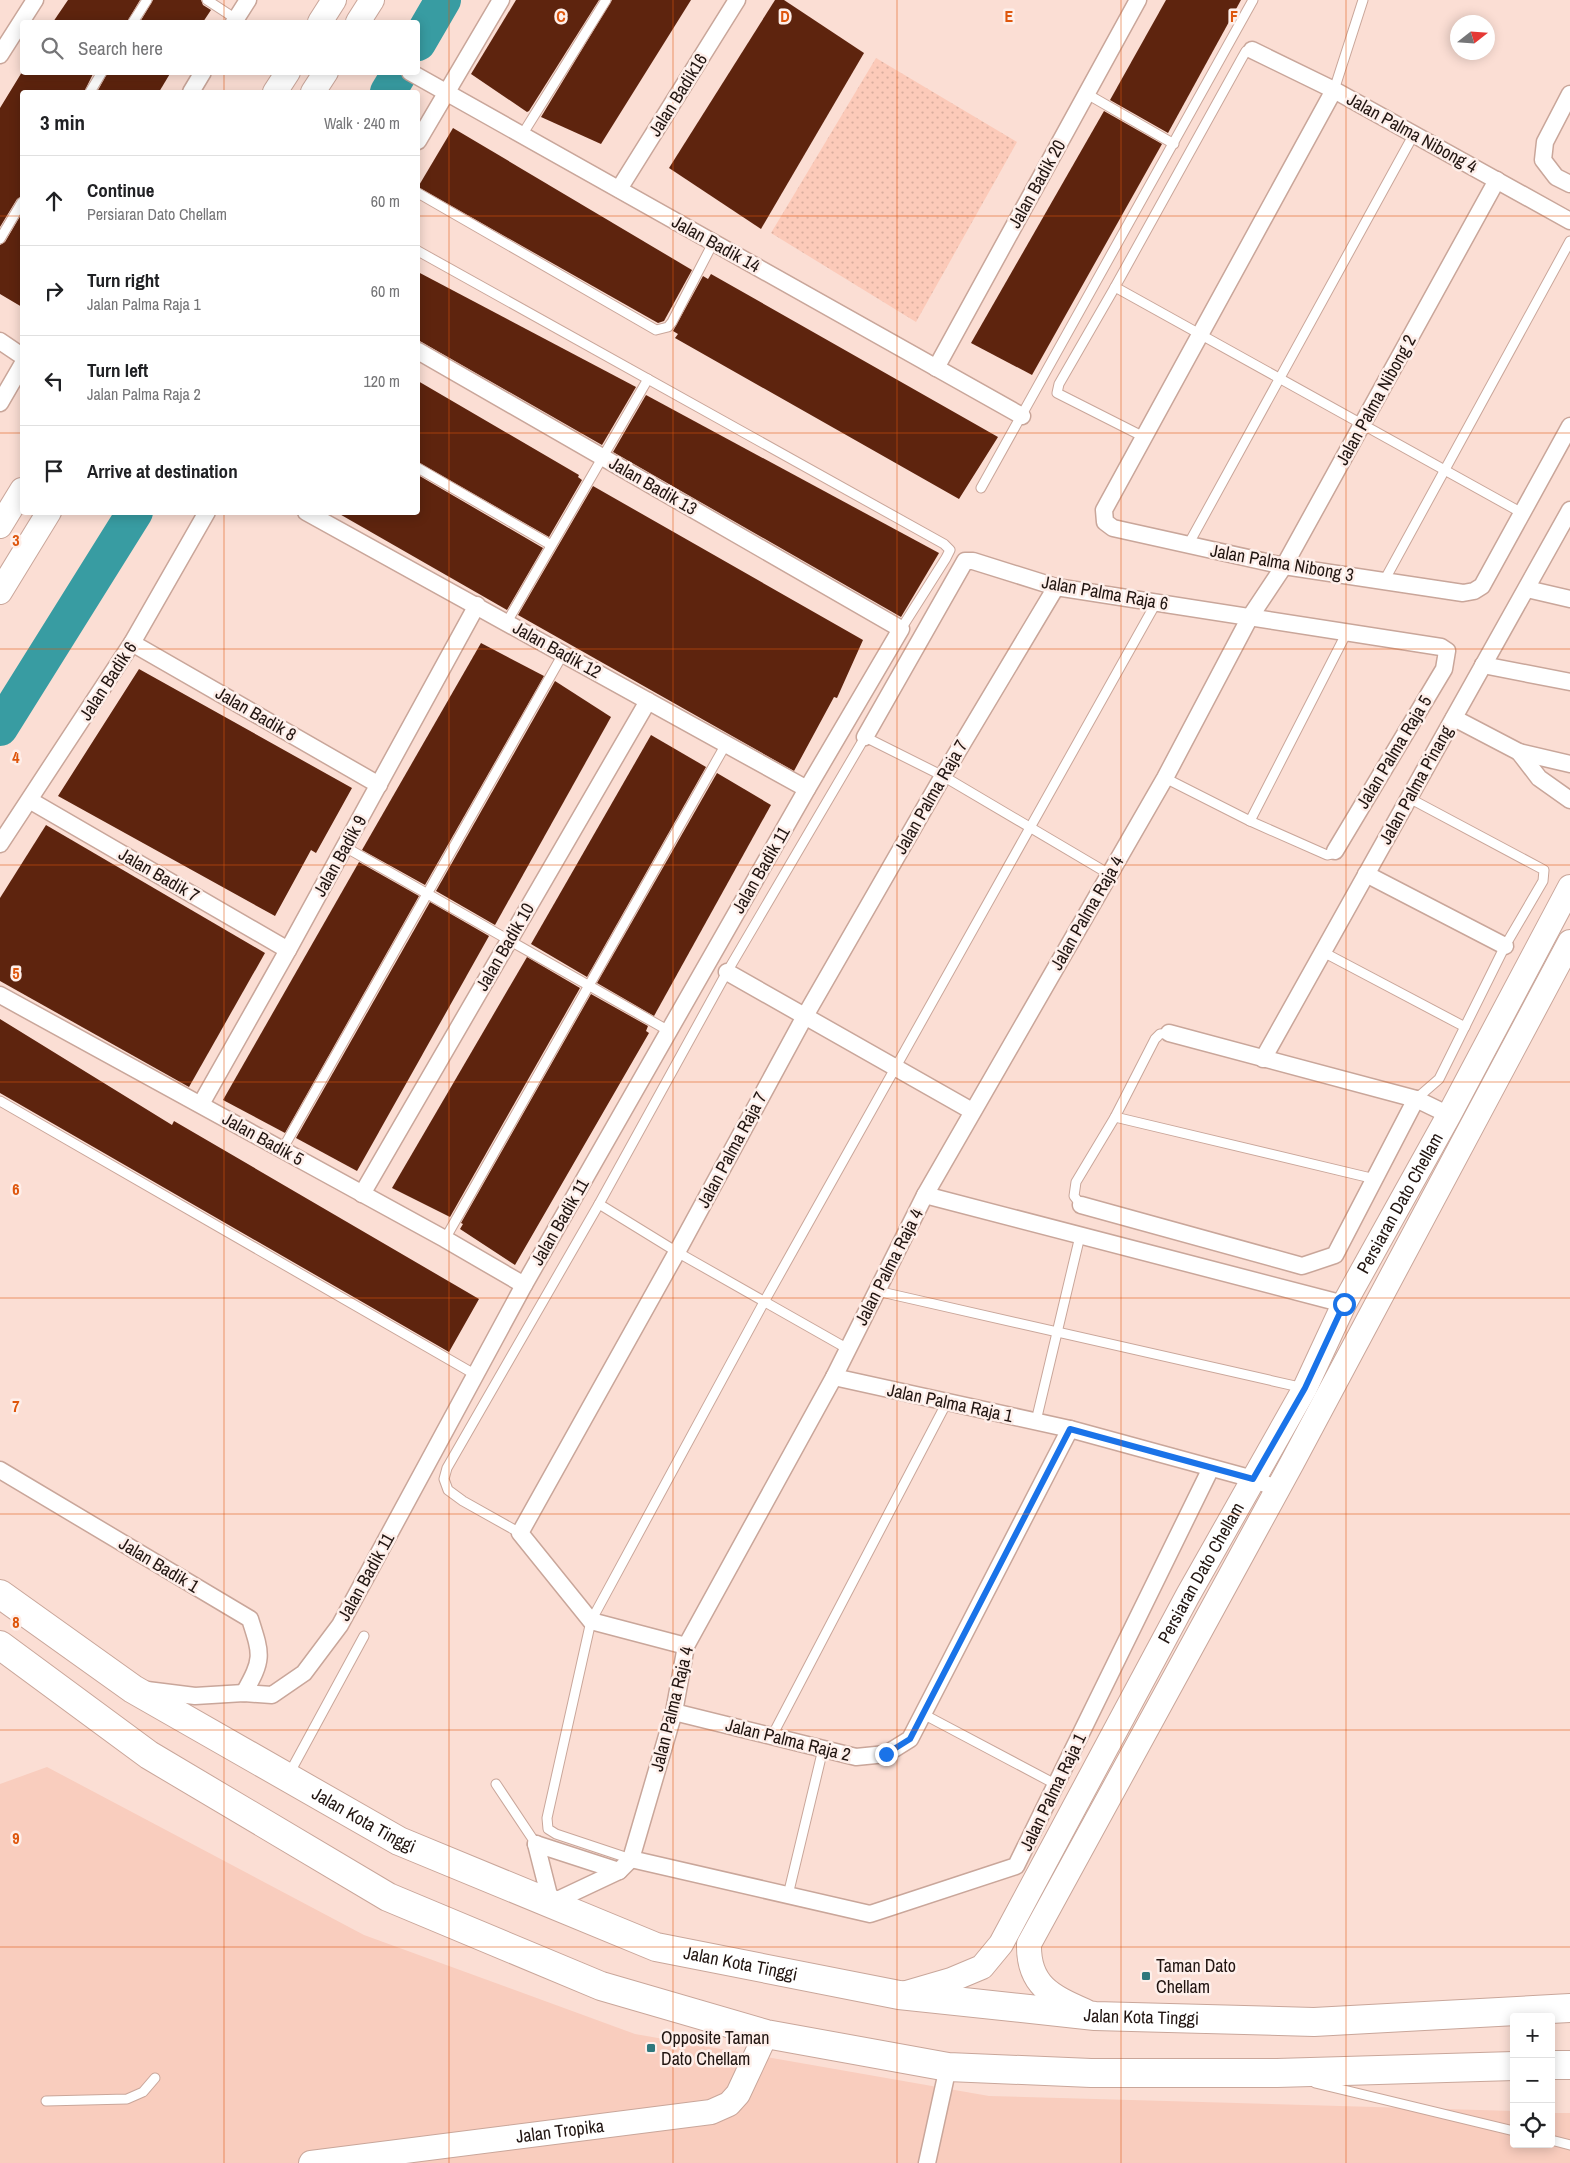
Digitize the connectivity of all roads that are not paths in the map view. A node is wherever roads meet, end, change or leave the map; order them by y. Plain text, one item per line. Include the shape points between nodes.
1 (35, 0) edge
2 (146, 0) edge
3 (207, 0) edge
4 (248, 0) edge
5 (334, 0) edge
6 (372, 0) edge
7 (501, 0) edge
8 (606, 0) edge
9 (737, 0) edge
10 (1252, 0) edge
11 (1363, 0) edge
12 (1136, 1) edge
13 (22, 20) edge
14 (134, 20) edge
15 (234, 20) edge
16 (236, 20) edge
17 (322, 20) edge
18 (359, 20) edge
19 (20, 23) edge
20 (1252, 50) joint
21 (0, 54) edge
22 (100, 75) edge
23 (201, 75) edge
24 (286, 75) edge
25 (324, 75) edge
26 (415, 75) edge
27 (91, 90) edge
28 (192, 90) edge
29 (276, 90) edge
30 (314, 90) edge
31 (1334, 90) junction
32 (445, 92) junction
33 (1087, 94) junction
34 (1570, 94) edge
35 (1414, 134) junction
36 (522, 135) junction
37 (420, 137) edge
38 (1174, 144) junction
39 (1497, 180) junction
40 (1570, 184) edge
41 (618, 190) junction
42 (420, 194) edge
43 (20, 205) edge
44 (1570, 220) edge
45 (0, 239) edge
46 (1570, 241) edge
47 (714, 243) junction
48 (420, 252) edge
49 (1115, 288) junction
50 (1200, 334) junction
51 (0, 341) edge
52 (420, 352) edge
53 (20, 355) edge
54 (20, 368) edge
55 (936, 368) junction
56 (648, 379) junction
57 (1280, 379) junction
58 (0, 403) edge
59 (1022, 416) junction
60 (1362, 424) junction
61 (1570, 426) edge
62 (1144, 437) junction
63 (602, 457) junction
64 (420, 469) edge
65 (1445, 470) junction
66 (981, 488) dead end
67 (20, 493) edge
68 (1570, 510) edge
69 (1522, 513) junction
70 (47, 515) edge
71 (206, 515) edge
72 (312, 515) edge
73 (0, 526) edge
74 (551, 545) junction
75 (1188, 545) junction
76 (1284, 566) junction
77 (1384, 581) junction
78 (1056, 587) junction
79 (1527, 588) junction
80 (0, 592) edge
81 (1570, 599) edge
82 (1156, 603) junction
83 (477, 605) junction
84 (1250, 617) junction
85 (506, 622) junction
86 (895, 625) junction
87 (1346, 634) junction
88 (132, 643) junction
89 (1447, 651) joint
90 (563, 654) junction
91 (1483, 665) junction
92 (1570, 682) edge
93 (648, 701) junction
94 (1454, 718) junction
95 (865, 737) junction
96 (726, 744) junction
97 (1519, 752) junction
98 (1570, 764) edge
99 (943, 776) junction
100 (1165, 778) junction
101 (379, 785) junction
102 (807, 789) junction
103 (1409, 798) junction
104 (31, 800) junction
105 (1570, 800) edge
106 (1250, 821) junction
107 (1030, 828) junction
108 (0, 844) edge
109 (345, 848) junction
110 (1335, 851) joint
111 (1109, 874) junction
112 (1366, 874) junction
113 (1570, 887) edge
114 (427, 894) junction
115 (509, 940) junction
116 (1570, 942) edge
117 (1505, 946) junction
118 (288, 950) junction
119 (1323, 952) junction
120 (727, 972) junction
121 (589, 985) junction
122 (0, 995) edge
123 (805, 1016) junction
124 (1465, 1027) junction
125 (670, 1030) junction
126 (1169, 1033) joint
127 (1263, 1059) junction
128 (895, 1069) junction
129 (1416, 1100) junction
130 (0, 1102) edge
131 (201, 1104) junction
132 (972, 1111) junction
133 (1449, 1115) junction
134 (1115, 1118) junction
135 (282, 1150) junction
136 (1375, 1179) junction
137 (362, 1194) junction
138 (925, 1195) junction
139 (599, 1204) junction
140 (1081, 1205) joint
141 (1080, 1236) junction
142 (445, 1239) junction
143 (677, 1252) junction
144 (524, 1285) junction
145 (877, 1291) junction
146 (764, 1302) junction
147 (1344, 1304) junction
148 (1059, 1333) junction
149 (848, 1349) junction
150 (476, 1375) junction
151 (834, 1377) junction
152 (1305, 1388) junction
153 (947, 1402) junction
154 (1036, 1421) junction
155 (1070, 1429) junction
156 (1211, 1468) junction
157 (0, 1470) edge
158 (1253, 1479) junction
159 (1278, 1489) junction
160 (520, 1533) junction
161 (0, 1594) edge
162 (591, 1621) junction
163 (364, 1636) dead end
164 (0, 1646) edge
165 (686, 1646) junction
166 (133, 1689) junction
167 (244, 1693) junction
168 (674, 1712) junction
169 (923, 1714) junction
170 (772, 1736) junction
171 (823, 1749) junction
172 (288, 1777) junction
173 (496, 1784) dead end
174 (1057, 1785) junction
175 (536, 1844) junction
176 (631, 1859) junction
177 (619, 1871) junction
178 (788, 1895) junction
179 (551, 1903) junction
180 (899, 1995) junction
181 (1570, 2008) edge
182 (1095, 2016) junction
183 (766, 2034) junction
184 (1555, 2065) edge
185 (1570, 2065) edge
186 (1510, 2066) edge
187 (948, 2067) junction
188 (1277, 2074) junction
189 (155, 2078) dead end
190 (46, 2101) dead end
191 (1510, 2130) edge
192 (1555, 2141) edge
193 (1570, 2144) edge
194 (310, 2163) edge
195 (927, 2163) edge

1 - 13 street
2 - 14 lane
3 - 15 lane
4 - 16 street
5 - 17 street
6 - 18 street
7 - 32 street
8 - 36 lane
9 - 41 street, Jalan Badik16
10 - 38 lane
11 - 31 lane
12 - 33 street, Jalan Badik 20
19 - 21 street
20 - 31 street, Jalan Palma Nibong 4
20 - 49 lane via 1246,51
22 - 27 lane
23 - 28 street
24 - 29 street
25 - 30 street
26 - 32 street, Jalan Badik 14
31 - 35 street, Jalan Palma Nibong 4
31 - 50 street
32 - 36 street, Jalan Badik 14
32 - 37 street
33 - 38 lane
33 - 55 street, Jalan Badik 20
34 - 40 street via 1544,142 1543,160 1556,177
35 - 39 street, Jalan Palma Nibong 4
35 - 57 lane
36 - 41 street, Jalan Badik 14
38 - 59 lane
39 - 44 street, Jalan Palma Nibong 4
39 - 60 street, Jalan Palma Nibong 2
41 - 47 street, Jalan Badik 14
42 - 47 lane via 656,330 672,322
43 - 45 lane
46 - 65 lane
47 - 55 street, Jalan Badik 14
48 - 56 lane
49 - 50 lane
49 - 62 lane via 1057,393
50 - 57 lane
50 - 62 street
51 - 53 street
52 - 63 street, Jalan Badik 13
54 - 58 street
55 - 59 street, Jalan Badik 14
56 - 63 lane
56 - 86 lane via 944,544 950,550 946,558
57 - 60 lane
57 - 75 lane
59 - 66 lane
60 - 65 lane
60 - 76 street, Jalan Palma Nibong 2
61 - 69 street
62 - 75 street, Jalan Palma Nibong 3 via 1104,510 1105,522 1113,528
63 - 74 lane
63 - 86 street, Jalan Badik 13
64 - 74 lane
65 - 69 lane
65 - 77 lane
67 - 73 street
68 - 79 street, Jalan Palma Pinang
69 - 77 street, Jalan Palma Nibong 3 via 1482,586 1474,590 1463,593
70 - 80 street
71 - 88 street, Jalan Badik 6
72 - 83 street, Jalan Badik 12
74 - 85 lane
75 - 76 street, Jalan Palma Nibong 3
76 - 77 street, Jalan Palma Nibong 3
76 - 84 street, Jalan Palma Nibong 2
78 - 82 street, Jalan Palma Raja 6
78 - 95 street, Jalan Palma Raja 6 via 965,561
78 - 99 street, Jalan Palma Raja 7
79 - 81 street
79 - 91 street, Jalan Palma Pinang
82 - 84 street, Jalan Palma Raja 6
82 - 107 lane
83 - 85 street, Jalan Badik 12
83 - 101 street, Jalan Badik 9
84 - 87 street, Jalan Palma Raja 6
84 - 100 street, Jalan Palma Raja 4
85 - 90 street, Jalan Badik 12
86 - 102 street, Jalan Badik 11
87 - 89 street, Jalan Palma Raja 6 via 1441,647
87 - 106 lane
88 - 101 street, Jalan Badik 8
88 - 104 street, Jalan Badik 6
89 - 110 street, Jalan Palma Raja 5 via 1444,669
90 - 93 street, Jalan Badik 12
90 - 114 lane
91 - 92 street
91 - 94 street, Jalan Palma Pinang
93 - 96 street, Jalan Badik 12
93 - 115 street, Jalan Badik 10
94 - 97 street
94 - 103 street, Jalan Palma Pinang
95 - 99 lane
95 - 120 lane
96 - 102 street, Jalan Badik 12
96 - 121 lane
97 - 98 street
97 - 105 street via 1538,778
99 - 107 lane
99 - 123 street, Jalan Palma Raja 7
100 - 106 lane
100 - 111 street, Jalan Palma Raja 4
101 - 109 street, Jalan Badik 9
102 - 125 street, Jalan Badik 11
103 - 112 street, Jalan Palma Pinang
103 - 117 lane via 1544,870 1543,881
104 - 108 street, Jalan Badik 6
104 - 118 street, Jalan Badik 7
106 - 110 lane via 1327,855
107 - 111 lane
107 - 128 lane
109 - 114 lane
109 - 118 street, Jalan Badik 9
111 - 132 street, Jalan Palma Raja 4
112 - 117 street
112 - 119 street, Jalan Palma Pinang
113 - 133 street, Persiaran Dato Chellam
114 - 115 lane
114 - 135 lane
115 - 121 lane
115 - 137 street, Jalan Badik 10
116 - 159 street, Persiaran Dato Chellam
117 - 124 lane
118 - 131 street, Jalan Badik 9
119 - 124 lane
119 - 127 street, Jalan Palma Pinang
120 - 123 street
120 - 139 lane
121 - 125 lane
121 - 142 lane
122 - 131 street, Jalan Badik 5
123 - 128 street
123 - 143 street, Jalan Palma Raja 7
124 - 129 lane via 1439,1079
125 - 144 street, Jalan Badik 11
126 - 127 street
126 - 134 lane via 1160,1034 1155,1039
127 - 129 street
128 - 132 street
128 - 146 lane
129 - 133 street
129 - 136 street
130 - 150 lane
131 - 135 street, Jalan Badik 5
132 - 138 street, Jalan Palma Raja 4
133 - 147 street, Persiaran Dato Chellam
134 - 136 lane
134 - 140 lane via 1076,1182 1074,1196
135 - 137 street, Jalan Badik 5
136 - 140 street via 1335,1256 1302,1266
137 - 142 street, Jalan Badik 5
138 - 141 street
138 - 145 street, Jalan Palma Raja 4
139 - 143 lane
139 - 160 lane via 447,1468 444,1480 448,1490
141 - 147 street
141 - 148 lane
142 - 144 street, Jalan Badik 5
143 - 146 lane
143 - 160 street, Jalan Palma Raja 7
144 - 150 street, Jalan Badik 11
145 - 148 lane
145 - 149 street, Jalan Palma Raja 4
146 - 149 lane
146 - 162 lane
147 - 152 street, Persiaran Dato Chellam
148 - 152 lane
148 - 154 lane
149 - 151 street, Jalan Palma Raja 4
150 - 167 street, Jalan Badik 11 via 340,1625 304,1673 272,1695
151 - 153 street, Jalan Palma Raja 1
151 - 165 street, Jalan Palma Raja 4
152 - 158 street, Persiaran Dato Chellam
153 - 154 street, Jalan Palma Raja 1
153 - 170 lane
154 - 155 street, Jalan Palma Raja 1
155 - 156 street, Jalan Palma Raja 1
155 - 169 street, Jalan Palma Raja 2
156 - 158 street, Jalan Palma Raja 1
156 - 174 street, Jalan Palma Raja 1
157 - 167 street, Jalan Badik 1 via 250,1620 259,1646 258,1668
158 - 159 street, Jalan Palma Raja 1
158 - 180 street, Persiaran Dato Chellam via 1001,1944 982,1967
159 - 182 street, Persiaran Dato Chellam via 1029,1944 1029,1962 1050,1995
160 - 162 street
161 - 166 highway, Jalan Kota Tinggi
162 - 165 street
162 - 176 lane via 547,1818 548,1829
163 - 172 lane
164 - 183 highway via 149,1755 388,1897 601,1986
165 - 168 street, Jalan Palma Raja 4
166 - 167 street, Jalan Badik 11 via 195,1696
166 - 172 highway, Jalan Kota Tinggi
168 - 170 street, Jalan Palma Raja 2
168 - 176 street, Jalan Palma Raja 4
169 - 171 street, Jalan Palma Raja 2 via 910,1739 886,1754 856,1757
169 - 174 lane
170 - 171 street, Jalan Palma Raja 2
171 - 178 lane
172 - 179 highway, Jalan Kota Tinggi via 399,1841
173 - 175 lane
174 - 178 street, Jalan Palma Raja 1 via 1016,1866 870,1914
175 - 177 street
175 - 179 street
176 - 177 street, Jalan Palma Raja 4
176 - 178 street, Jalan Palma Raja 1
177 - 179 street, Jalan Palma Raja 4
179 - 180 highway, Jalan Kota Tinggi via 656,1947
180 - 182 highway, Jalan Kota Tinggi
181 - 182 highway, Jalan Kota Tinggi via 1314,2022
183 - 187 highway
183 - 194 street, Jalan Tropika via 738,2094 729,2104 711,2112
184 - 185 highway
186 - 188 highway
187 - 188 highway
187 - 195 street
188 - 191 lane
189 - 190 lane via 143,2092 127,2100
192 - 193 lane

